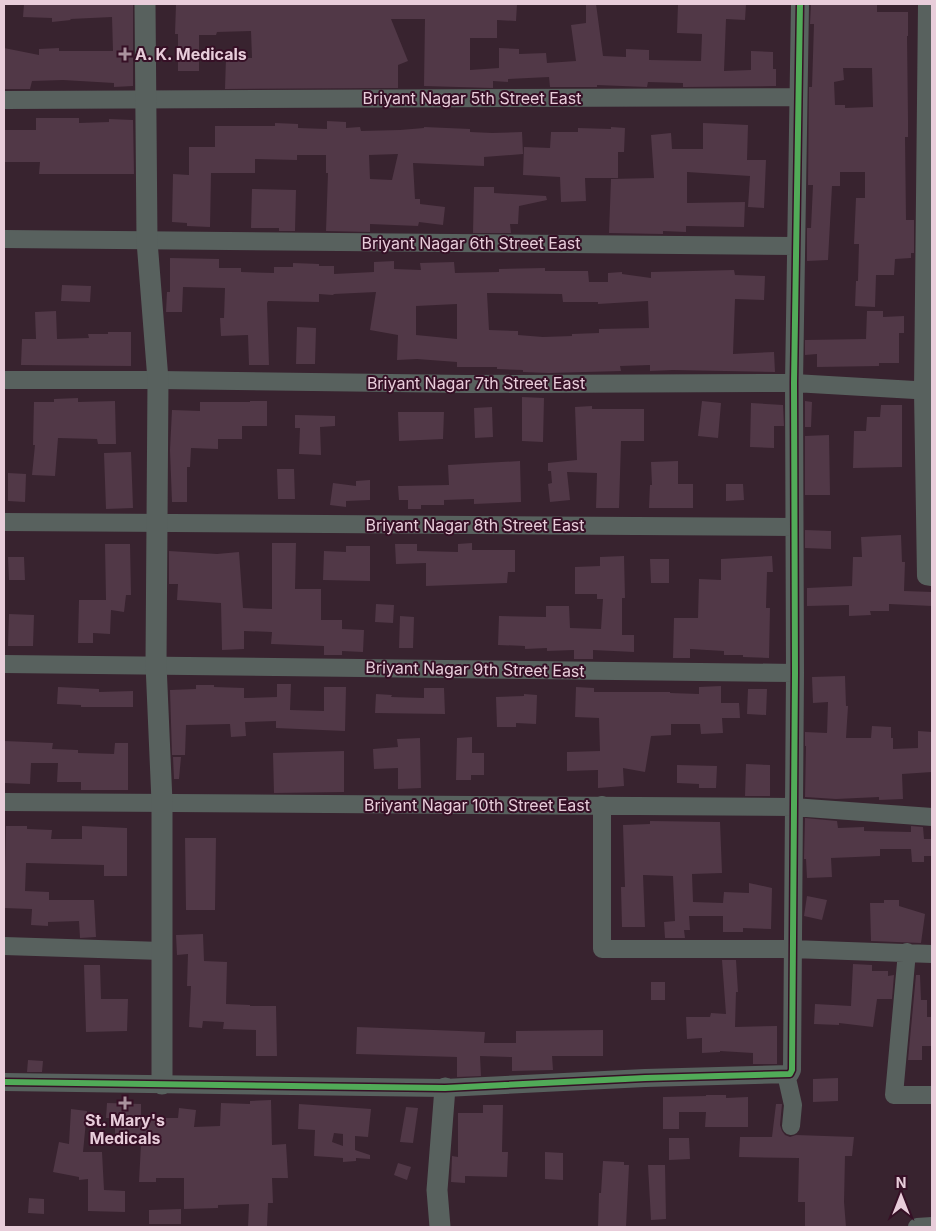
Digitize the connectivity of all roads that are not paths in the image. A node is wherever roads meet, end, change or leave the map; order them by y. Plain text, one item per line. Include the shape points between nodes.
1 (145, 4) edge
2 (800, 4) edge
3 (927, 4) edge
4 (798, 97) junction
5 (146, 99) junction
6 (4, 100) edge
7 (4, 239) edge
8 (147, 241) junction
9 (795, 246) junction
10 (4, 380) edge
11 (158, 380) junction
12 (794, 383) junction
13 (928, 391) edge
14 (4, 522) edge
15 (157, 524) junction
16 (794, 527) junction
17 (932, 577) edge
18 (4, 664) edge
19 (156, 664) junction
20 (795, 673) junction
21 (4, 802) edge
22 (162, 802) junction
23 (602, 805) junction
24 (793, 806) junction
25 (932, 817) edge
26 (4, 946) edge
27 (792, 949) junction
28 (162, 951) junction
29 (907, 952) junction
30 (932, 954) edge
31 (786, 1074) junction
32 (4, 1082) edge
33 (162, 1084) junction
34 (445, 1088) junction
35 (932, 1095) edge
36 (792, 1126) dead end
37 (932, 1226) edge
38 (440, 1227) edge
39 (917, 1227) edge

1 - 5 street
2 - 4 street
3 - 13 street
4 - 5 street, Briyant Nagar 5th Street East
4 - 9 street
5 - 6 street, Briyant Nagar 5th Street East
5 - 8 street
7 - 8 street, Briyant Nagar 6th Street East
8 - 9 street, Briyant Nagar 6th Street East
8 - 11 street
9 - 12 street
10 - 11 street, Briyant Nagar 7th Street East
11 - 12 street, Briyant Nagar 7th Street East via 468,384
11 - 15 street
12 - 13 street, Briyant Nagar 7th Street East
12 - 16 street
13 - 17 street via 926,576
14 - 15 street, Briyant Nagar 8th Street East
15 - 16 street, Briyant Nagar 8th Street East
15 - 19 street
16 - 20 street
18 - 19 street, Briyant Nagar 9th Street East
19 - 20 street, Briyant Nagar 9th Street East
19 - 22 street
20 - 24 street
21 - 22 street, Briyant Nagar 10th Street East
22 - 23 street, Briyant Nagar 10th Street East
22 - 28 street
23 - 24 street, Briyant Nagar 10th Street East
23 - 27 street via 602,949
24 - 25 street, Briyant Nagar 10th Street East
24 - 27 street
26 - 28 street
27 - 29 street
27 - 31 street via 792,1070
28 - 33 street
29 - 30 street
29 - 35 street via 894,1095
31 - 34 street
31 - 36 street via 793,1105
32 - 33 street
33 - 34 street
34 - 38 street via 437,1190
37 - 39 street

